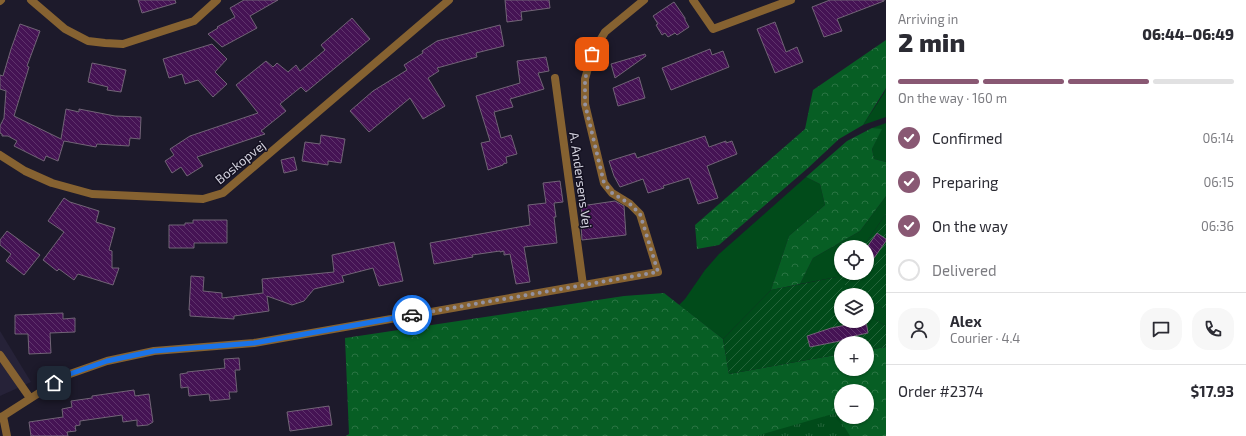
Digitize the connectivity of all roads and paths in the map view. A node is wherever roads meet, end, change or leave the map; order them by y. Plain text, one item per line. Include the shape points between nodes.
1 (31, 0) edge
2 (217, 0) edge
3 (449, 0) edge
4 (644, 0) edge
5 (693, 0) edge
6 (791, 0) edge
7 (555, 78) dead end
8 (0, 155) edge
9 (583, 285) junction
10 (0, 355) edge
11 (30, 398) junction
12 (2, 417) edge
13 (7, 436) edge

1 - 2 street via 65,29 88,41 123,44 194,21
3 - 8 street, Boskopvej via 223,193 203,199 92,194 52,183 25,171
4 - 9 street, A. Andersens Vej via 605,32 592,54 585,79 585,104 604,183 612,193 640,214 658,272
5 - 6 street via 714,30
7 - 9 street, A. Andersens Vej
9 - 11 street, A. Andersens Vej via 254,343 154,351 107,361 67,375
10 - 11 street
11 - 12 street, A. Andersens Vej
12 - 13 street, A. Andersens Vej

